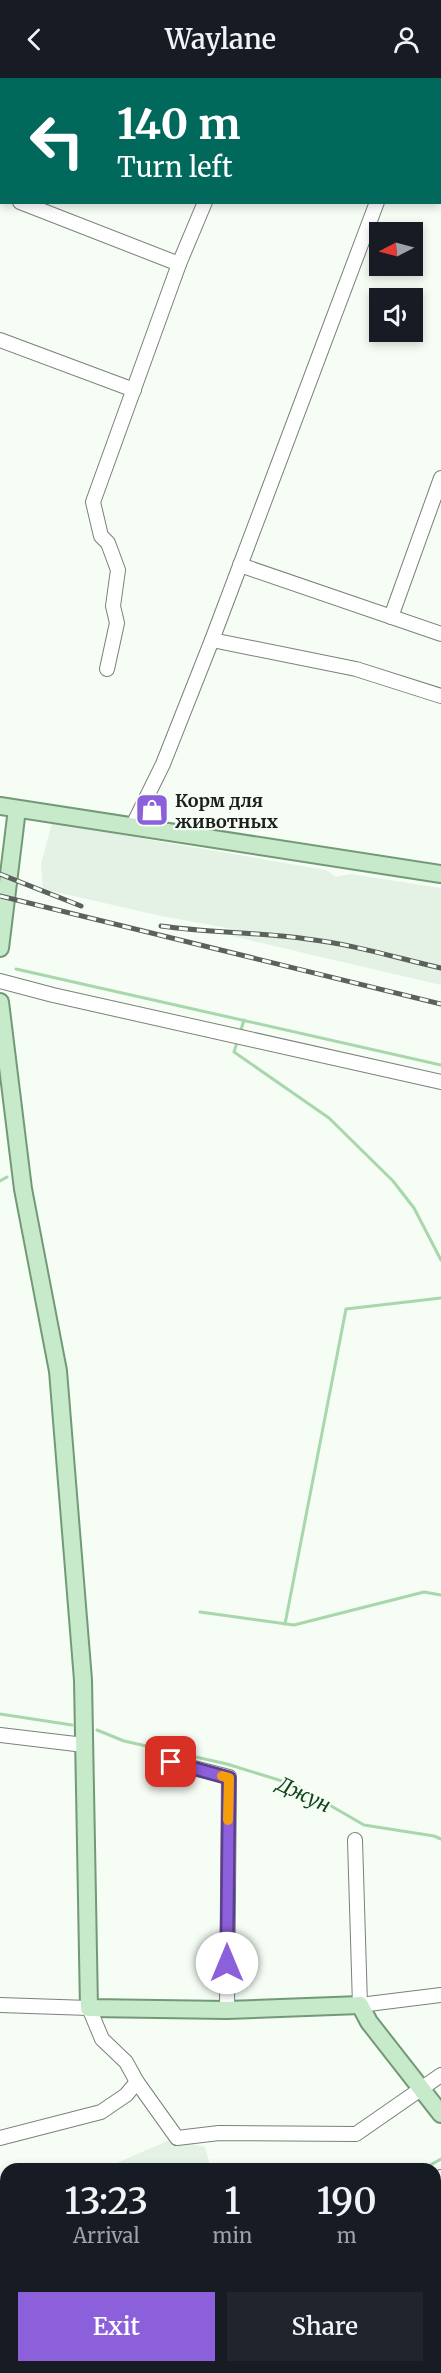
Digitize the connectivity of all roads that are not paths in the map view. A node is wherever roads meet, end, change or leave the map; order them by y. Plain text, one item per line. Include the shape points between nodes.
1 (25, 204) edge
2 (204, 204) edge
3 (376, 204) edge
4 (179, 264) junction
5 (0, 340) edge
6 (134, 390) junction
7 (441, 478) edge
8 (240, 565) junction
9 (391, 616) junction
10 (441, 633) edge
11 (212, 640) junction
12 (107, 669) dead end
13 (441, 696) edge
14 (0, 806) edge
15 (17, 809) junction
16 (133, 825) junction
17 (441, 874) edge
18 (0, 948) edge
19 (0, 981) edge
20 (0, 1002) edge
21 (441, 1082) edge
22 (0, 1735) edge
23 (84, 1745) junction
24 (171, 1762) dead end
25 (355, 1840) dead end
26 (441, 1995) edge
27 (0, 2005) edge
28 (360, 2005) junction
29 (89, 2008) junction
30 (227, 2010) junction
31 (441, 2075) edge
32 (137, 2082) junction
33 (421, 2089) junction
34 (441, 2114) edge
35 (0, 2138) edge

1 - 4 street
2 - 4 street
3 - 8 street
4 - 6 street
5 - 6 street
6 - 12 street via 93,502 100,536 108,543 118,570 113,606 117,623
7 - 9 street
8 - 9 street
8 - 11 street
9 - 10 street
11 - 13 street via 356,669
11 - 16 street via 163,764
14 - 15 main road
15 - 16 main road
15 - 18 main road
16 - 17 main road
19 - 21 street
20 - 23 main road via 23,1189 58,1371 83,1680
22 - 23 street
23 - 29 main road
24 - 30 street via 229,1778
25 - 28 street
26 - 28 street
27 - 29 street
28 - 30 main road
28 - 33 main road
29 - 30 main road
29 - 32 street via 102,2039 126,2062
31 - 33 street
32 - 33 street via 177,2138 219,2133 356,2134
32 - 35 street via 101,2112
33 - 34 main road

